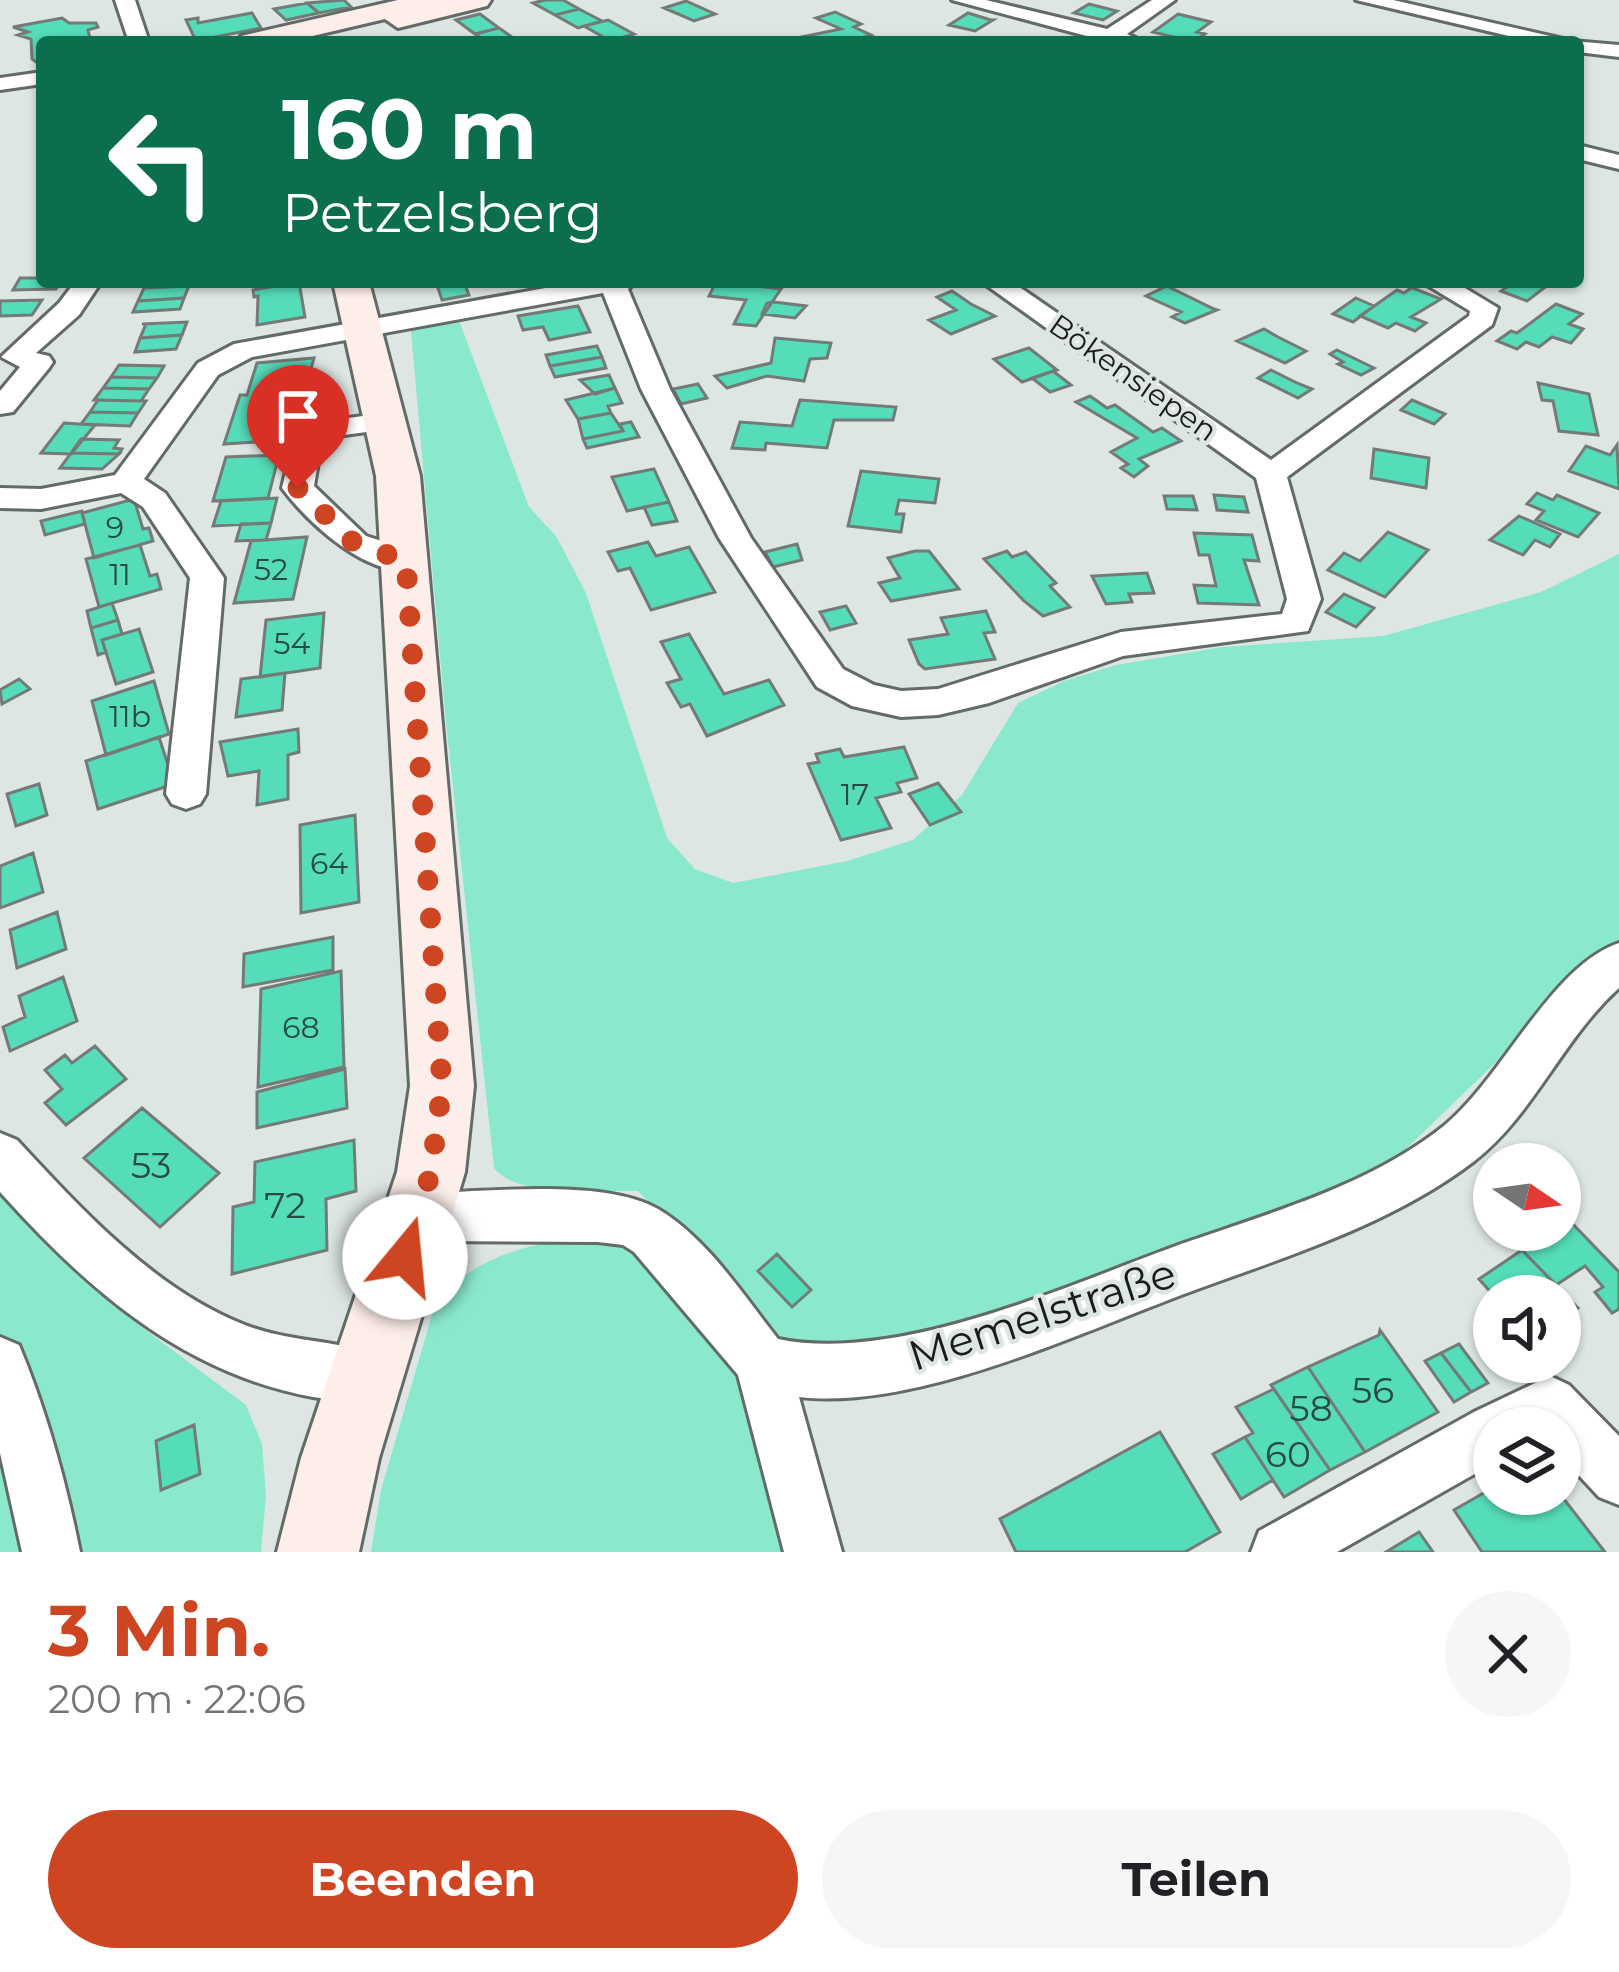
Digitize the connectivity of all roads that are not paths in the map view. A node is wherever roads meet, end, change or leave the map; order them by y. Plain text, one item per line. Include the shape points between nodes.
1 (125, 0) edge
2 (433, 0) edge
3 (478, 0) edge
4 (962, 0) edge
5 (1165, 0) edge
6 (1366, 0) edge
7 (137, 36) edge
8 (282, 36) edge
9 (355, 36) edge
10 (1111, 36) joint
11 (1534, 36) edge
12 (1584, 47) edge
13 (1619, 51) edge
14 (36, 79) edge
15 (0, 84) edge
16 (1584, 153) edge
17 (1619, 162) edge
18 (84, 288) edge
19 (358, 288) edge
20 (573, 288) edge
21 (619, 288) edge
22 (1004, 288) edge
23 (1447, 288) edge
24 (384, 309) edge
25 (3, 406) dead end
26 (385, 422) junction
27 (1270, 474) junction
28 (398, 476) junction
29 (126, 482) junction
30 (0, 498) edge
31 (406, 561) junction
32 (186, 794) dead end
33 (1619, 961) edge
34 (0, 1156) edge
35 (418, 1217) junction
36 (762, 1362) junction
37 (0, 1364) edge
38 (366, 1377) junction
39 (1581, 1437) edge
40 (1473, 1444) edge
41 (1619, 1477) edge
42 (51, 1552) edge
43 (318, 1552) edge
44 (813, 1552) edge
45 (1280, 1552) edge

1 - 7 street
2 - 8 main road
3 - 9 main road
4 - 10 street
5 - 10 street
6 - 11 street
12 - 13 street
14 - 15 street
16 - 17 street
18 - 25 street via 15,357 39,362
19 - 24 main road
20 - 24 street
21 - 27 street via 635,347 726,530 830,678 848,691 948,703 1125,643 1296,623 1304,599
22 - 27 street, Bökensiepen
23 - 27 street via 1484,308 1482,319
24 - 26 main road
24 - 28 main road via 411,379
24 - 29 street via 223,359
26 - 28 main road
26 - 31 street via 308,431 298,488 354,543
28 - 31 main road
29 - 30 street via 41,499
29 - 32 street via 154,500 207,578
31 - 35 main road via 442,1086
33 - 36 street, Memelstraße via 1478,1127 1389,1184 1213,1258 952,1347 849,1371
34 - 38 street via 113,1266 204,1334 292,1366
35 - 36 street via 596,1217 639,1226
35 - 38 main road
36 - 44 street
37 - 42 street
38 - 43 main road
39 - 41 street
40 - 45 street

